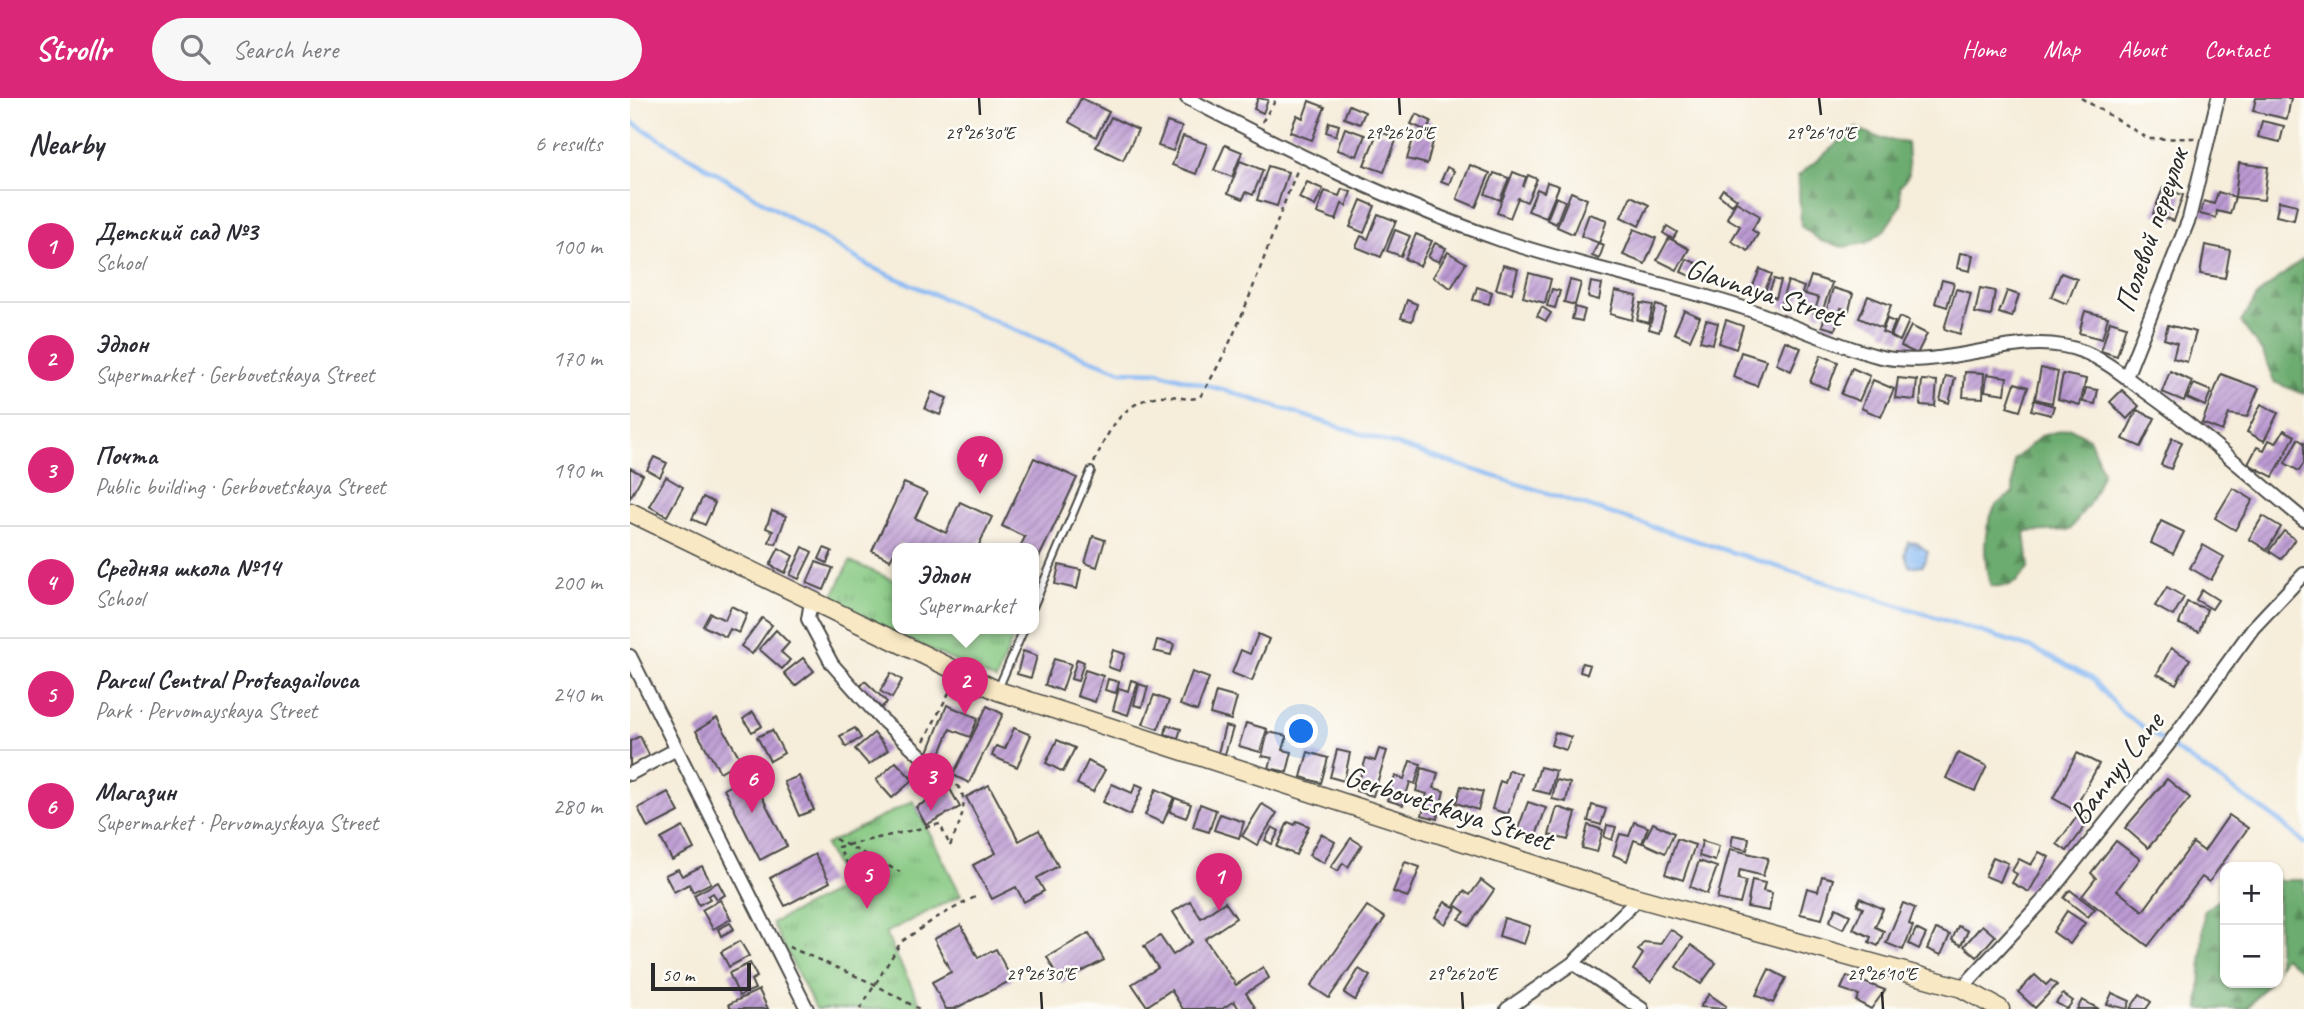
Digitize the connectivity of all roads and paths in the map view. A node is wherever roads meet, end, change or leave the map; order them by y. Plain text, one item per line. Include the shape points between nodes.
1 (1187, 98) edge
2 (1277, 98) edge
3 (2081, 98) edge
4 (2218, 98) edge
5 (1254, 133) junction
6 (2210, 137) junction
7 (1303, 157) junction
8 (2126, 377) junction
9 (1091, 471) joint
10 (630, 512) edge
11 (2304, 520) edge
12 (2304, 575) edge
13 (1039, 593) edge
14 (811, 602) junction
15 (1022, 634) edge
16 (630, 656) edge
17 (960, 673) junction
18 (998, 691) junction
19 (676, 750) junction
20 (917, 752) junction
21 (630, 774) edge
22 (941, 774) joint
23 (835, 839) dead end
24 (847, 845) junction
25 (900, 872) dead end
26 (863, 891) dead end
27 (975, 897) dead end
28 (1639, 898) junction
29 (770, 939) junction
30 (1573, 963) junction
31 (874, 984) junction
32 (1962, 988) junction
33 (807, 1009) edge
34 (860, 1009) edge
35 (919, 1009) edge
36 (1507, 1009) edge
37 (1642, 1009) edge
38 (2000, 1009) edge

1 - 5 street, Glavnaya Street
2 - 5 path
3 - 6 path via 2149,139
4 - 6 street, Полевой переулок
5 - 7 street, Glavnaya Street
6 - 8 street, Полевой переулок via 2189,219
7 - 8 street, Glavnaya Street via 1375,191 1501,240 1742,308 1875,355 1944,359 2008,347 2072,347
7 - 9 path via 1260,275 1200,397 1160,396 1128,410 1110,426
8 - 11 street, Glavnaya Street
9 - 13 lane
10 - 14 street, Gerbovetskaya Street
12 - 32 street, Bannyy Lane via 2253,628 2175,736 2048,895
14 - 17 street, Gerbovetskaya Street
14 - 20 street via 808,619 832,664
15 - 18 lane
16 - 19 street
17 - 18 street, Gerbovetskaya Street
17 - 20 path
18 - 28 street, Gerbovetskaya Street
19 - 21 street
19 - 29 street
20 - 22 street
22 - 24 path via 956,783 965,811 950,846 940,824
23 - 24 path
24 - 25 path
24 - 26 path via 838,847
27 - 31 path via 901,942
28 - 30 street
28 - 32 street, Gerbovetskaya Street
29 - 31 path
29 - 33 street
30 - 36 street
30 - 37 street
31 - 34 path
31 - 35 path
32 - 38 street, Gerbovetskaya Street

